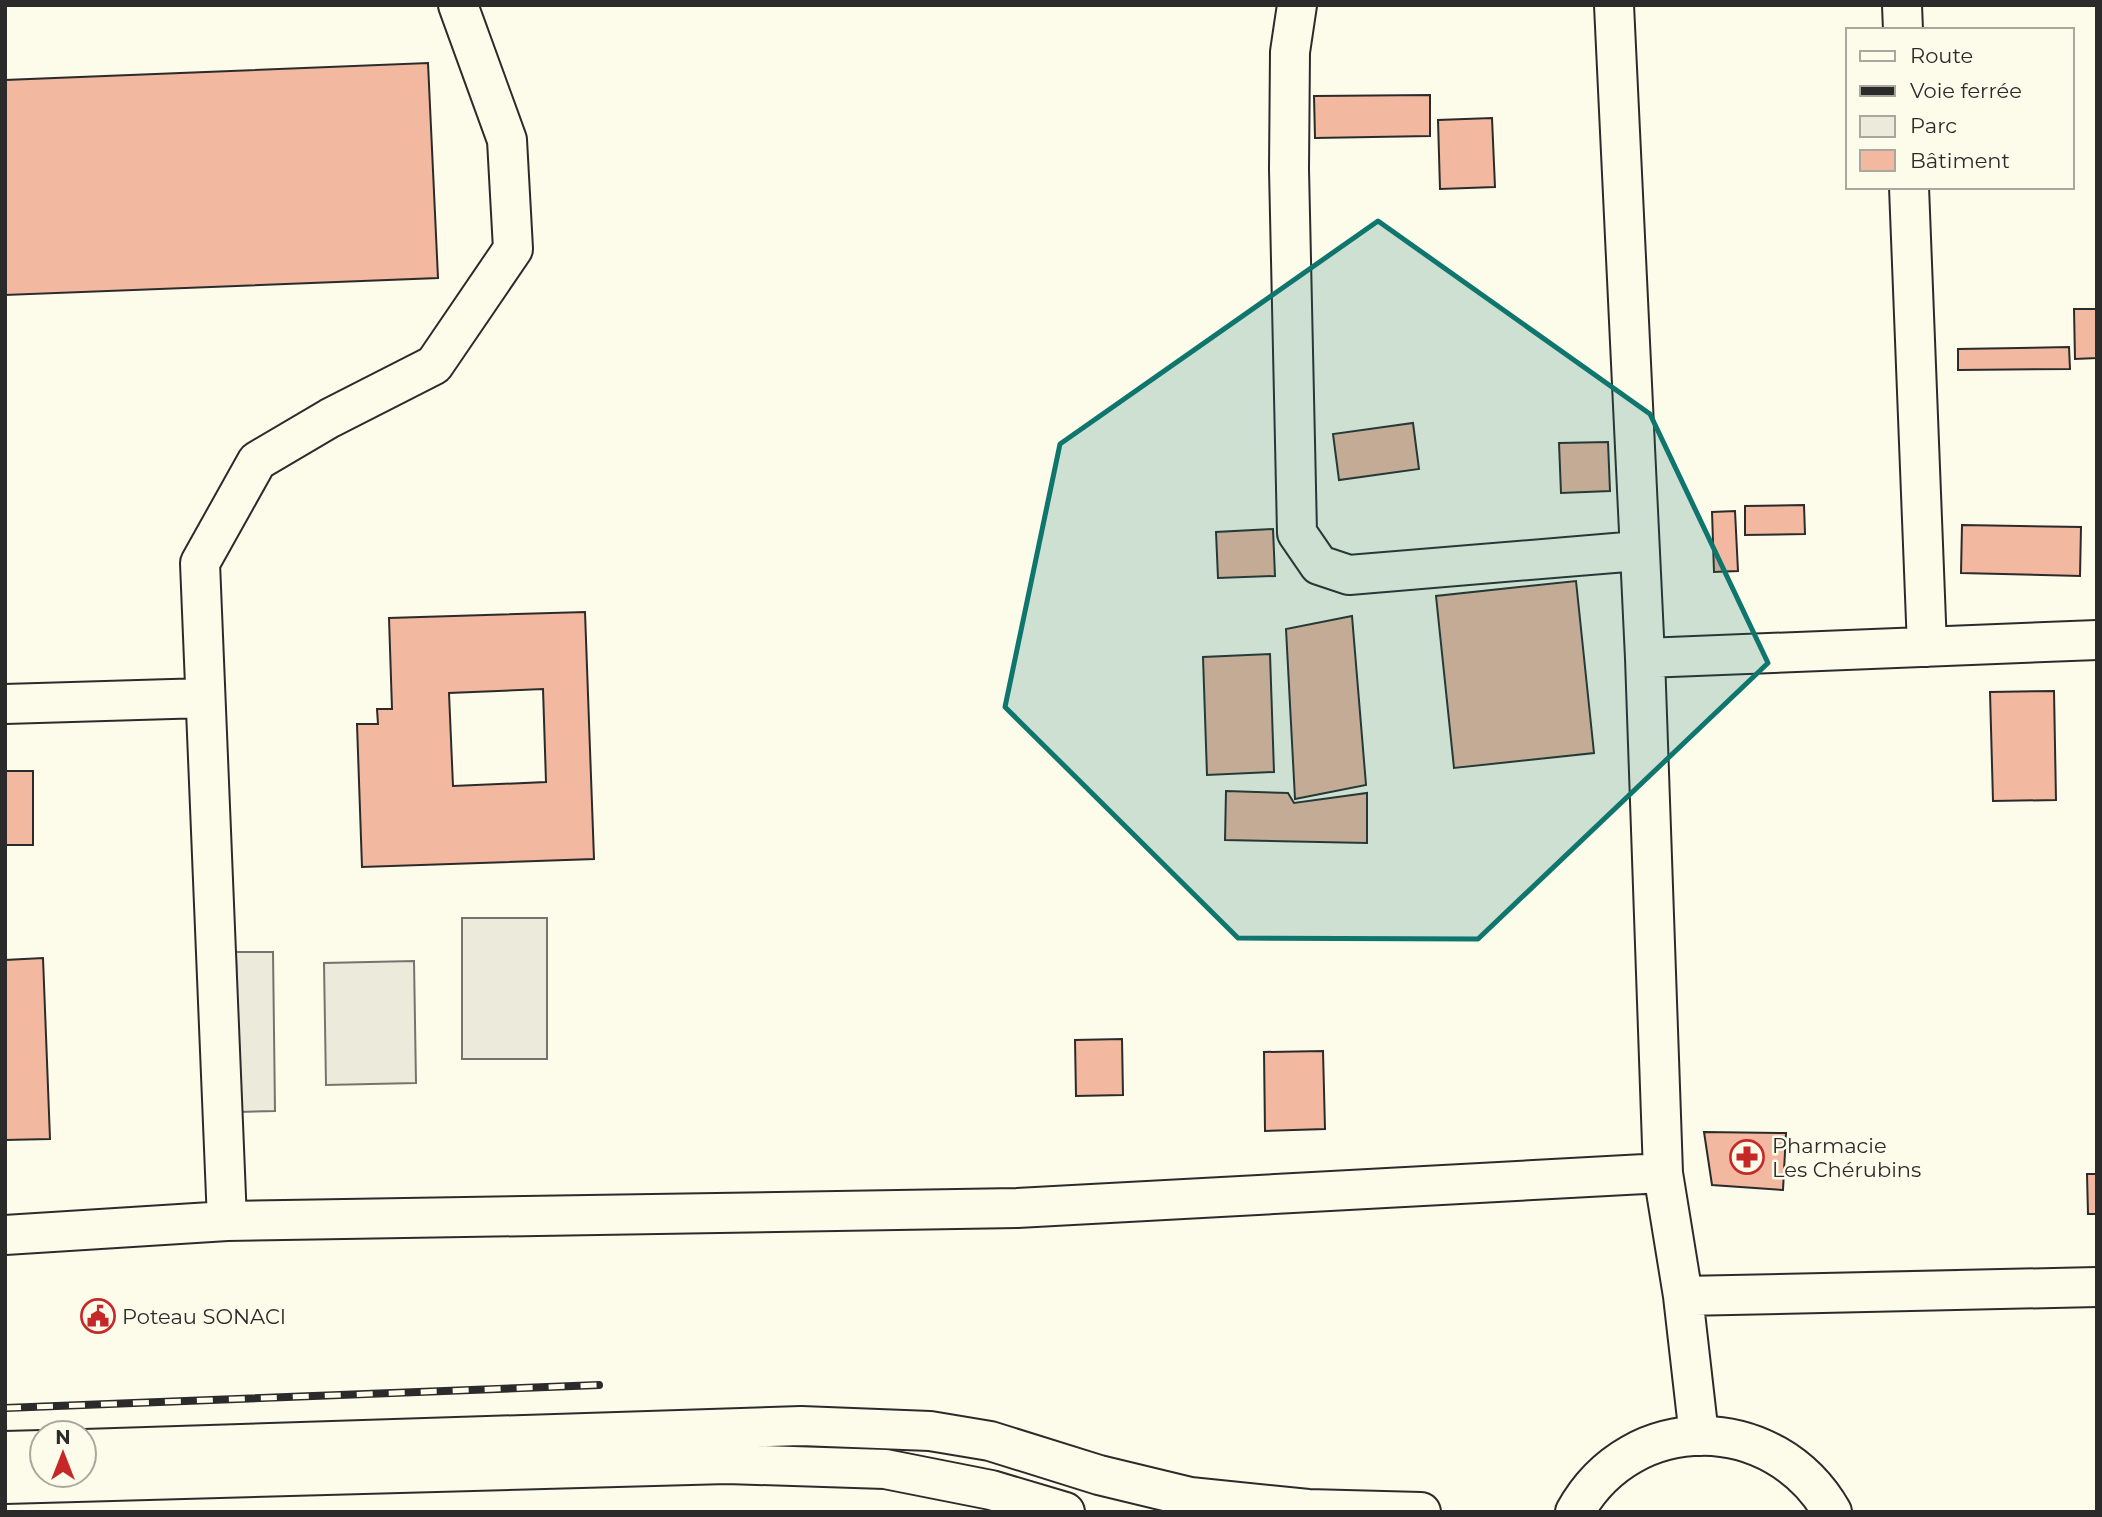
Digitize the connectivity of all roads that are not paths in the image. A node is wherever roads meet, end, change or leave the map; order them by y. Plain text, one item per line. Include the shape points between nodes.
1 (458, 5) edge
2 (1297, 5) edge
3 (1614, 5) edge
4 (1902, 5) edge
5 (1903, 28) edge
6 (1909, 189) edge
7 (1638, 551) junction
8 (2097, 639) edge
9 (1927, 647) junction
10 (1645, 658) junction
11 (205, 698) junction
12 (5, 704) edge
13 (1663, 1173) junction
14 (227, 1221) junction
15 (5, 1234) edge
16 (2097, 1287) edge
17 (1683, 1296) junction
18 (1699, 1436) junction
19 (98, 1449) edge
20 (28, 1450) edge
21 (5, 1451) edge
22 (5, 1484) edge
23 (1583, 1501) edge
24 (1065, 1512) edge
25 (1421, 1512) edge
26 (1547, 1512) edge
27 (1832, 1512) edge

1 - 11 main road via 507,140 513,249 434,365 257,461 200,563
2 - 7 main road via 1290,52 1289,169 1297,533 1319,565 1349,575
3 - 7 main road
4 - 5 main road
6 - 9 main road
7 - 10 main road
8 - 9 main road
9 - 10 main road
10 - 13 main road
11 - 12 main road
11 - 14 main road
13 - 14 main road via 1017,1208
13 - 17 main road
14 - 15 main road
16 - 17 main road
17 - 18 main road
18 - 23 main road via 1662,1442 1627,1457 1607,1472
18 - 27 main road via 1740,1440 1779,1456 1811,1482
19 - 25 main road via 800,1426 930,1431 990,1441 1190,1497 1308,1509
20 - 21 main road
22 - 24 main road via 727,1464 885,1469 991,1490
23 - 26 main road

